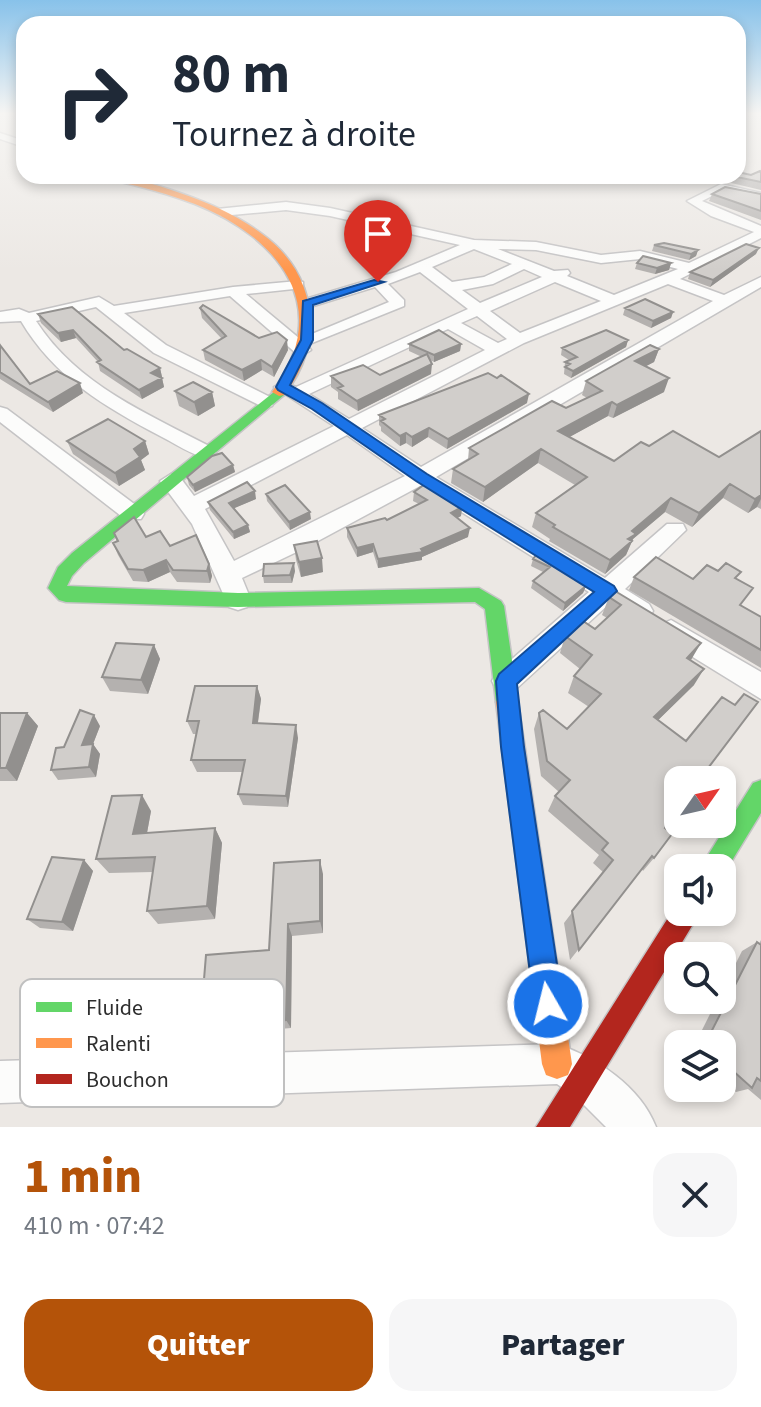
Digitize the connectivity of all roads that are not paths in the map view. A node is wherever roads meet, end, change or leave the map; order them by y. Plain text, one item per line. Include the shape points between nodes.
1 (143, 184) edge
2 (761, 200) edge
3 (221, 212) junction
4 (761, 232) edge
5 (474, 244) junction
6 (740, 244) junction
7 (761, 251) edge
8 (585, 257) junction
9 (523, 264) junction
10 (423, 267) junction
11 (691, 268) junction
12 (556, 277) junction
13 (668, 279) junction
14 (378, 282) junction
15 (298, 285) junction
16 (758, 285) edge
17 (451, 287) junction
18 (233, 291) junction
19 (615, 301) junction
20 (726, 301) junction
21 (307, 303) junction
22 (110, 311) junction
23 (477, 311) junction
24 (0, 317) edge
25 (27, 318) junction
26 (448, 323) junction
27 (518, 340) junction
28 (305, 345) junction
29 (498, 350) junction
30 (282, 394) junction
31 (0, 413) edge
32 (349, 427) junction
33 (206, 452) junction
34 (421, 477) junction
35 (171, 481) junction
36 (193, 506) junction
37 (133, 514) junction
38 (675, 530) dead end
39 (228, 574) junction
40 (607, 591) junction
41 (238, 600) junction
42 (506, 681) junction
43 (761, 687) edge
44 (761, 791) edge
45 (722, 854) edge
46 (676, 926) edge
47 (570, 1070) junction
48 (284, 1076) edge
49 (0, 1082) edge
50 (20, 1082) edge
51 (552, 1127) edge
52 (635, 1127) edge

1 - 3 street
2 - 4 street via 721,187 693,201
3 - 5 street via 271,206 308,209
3 - 15 street via 268,245
4 - 6 street
5 - 8 street via 536,246
5 - 9 street
5 - 10 street
6 - 7 street
6 - 11 street
8 - 11 street via 640,255
8 - 12 street
9 - 12 street
9 - 17 street via 488,281
10 - 14 street
10 - 17 street
11 - 13 street
12 - 19 street
12 - 23 street
13 - 19 street
13 - 20 street
14 - 21 street
14 - 28 street via 399,303
15 - 18 street
15 - 21 street
16 - 20 street
17 - 23 street
18 - 22 street
18 - 28 street
19 - 27 street
20 - 34 street
21 - 28 street
22 - 25 street via 93,301
22 - 30 street via 160,349
23 - 26 street
23 - 27 street
24 - 25 street
25 - 33 street via 46,348 82,382
26 - 29 street
26 - 30 street
27 - 29 street
28 - 30 street
29 - 32 street
30 - 32 street
30 - 33 street
31 - 37 street
32 - 34 street
32 - 36 street
33 - 35 street
34 - 39 street via 301,542
34 - 40 street
35 - 36 street
35 - 37 street
36 - 39 street
37 - 41 street via 64,572 58,582 60,593
38 - 40 street
39 - 41 street
40 - 42 street
40 - 43 street
41 - 42 street via 479,595 494,606
42 - 47 street via 514,762
44 - 45 street
46 - 47 street
47 - 48 street
47 - 51 street
47 - 52 street
49 - 50 street

